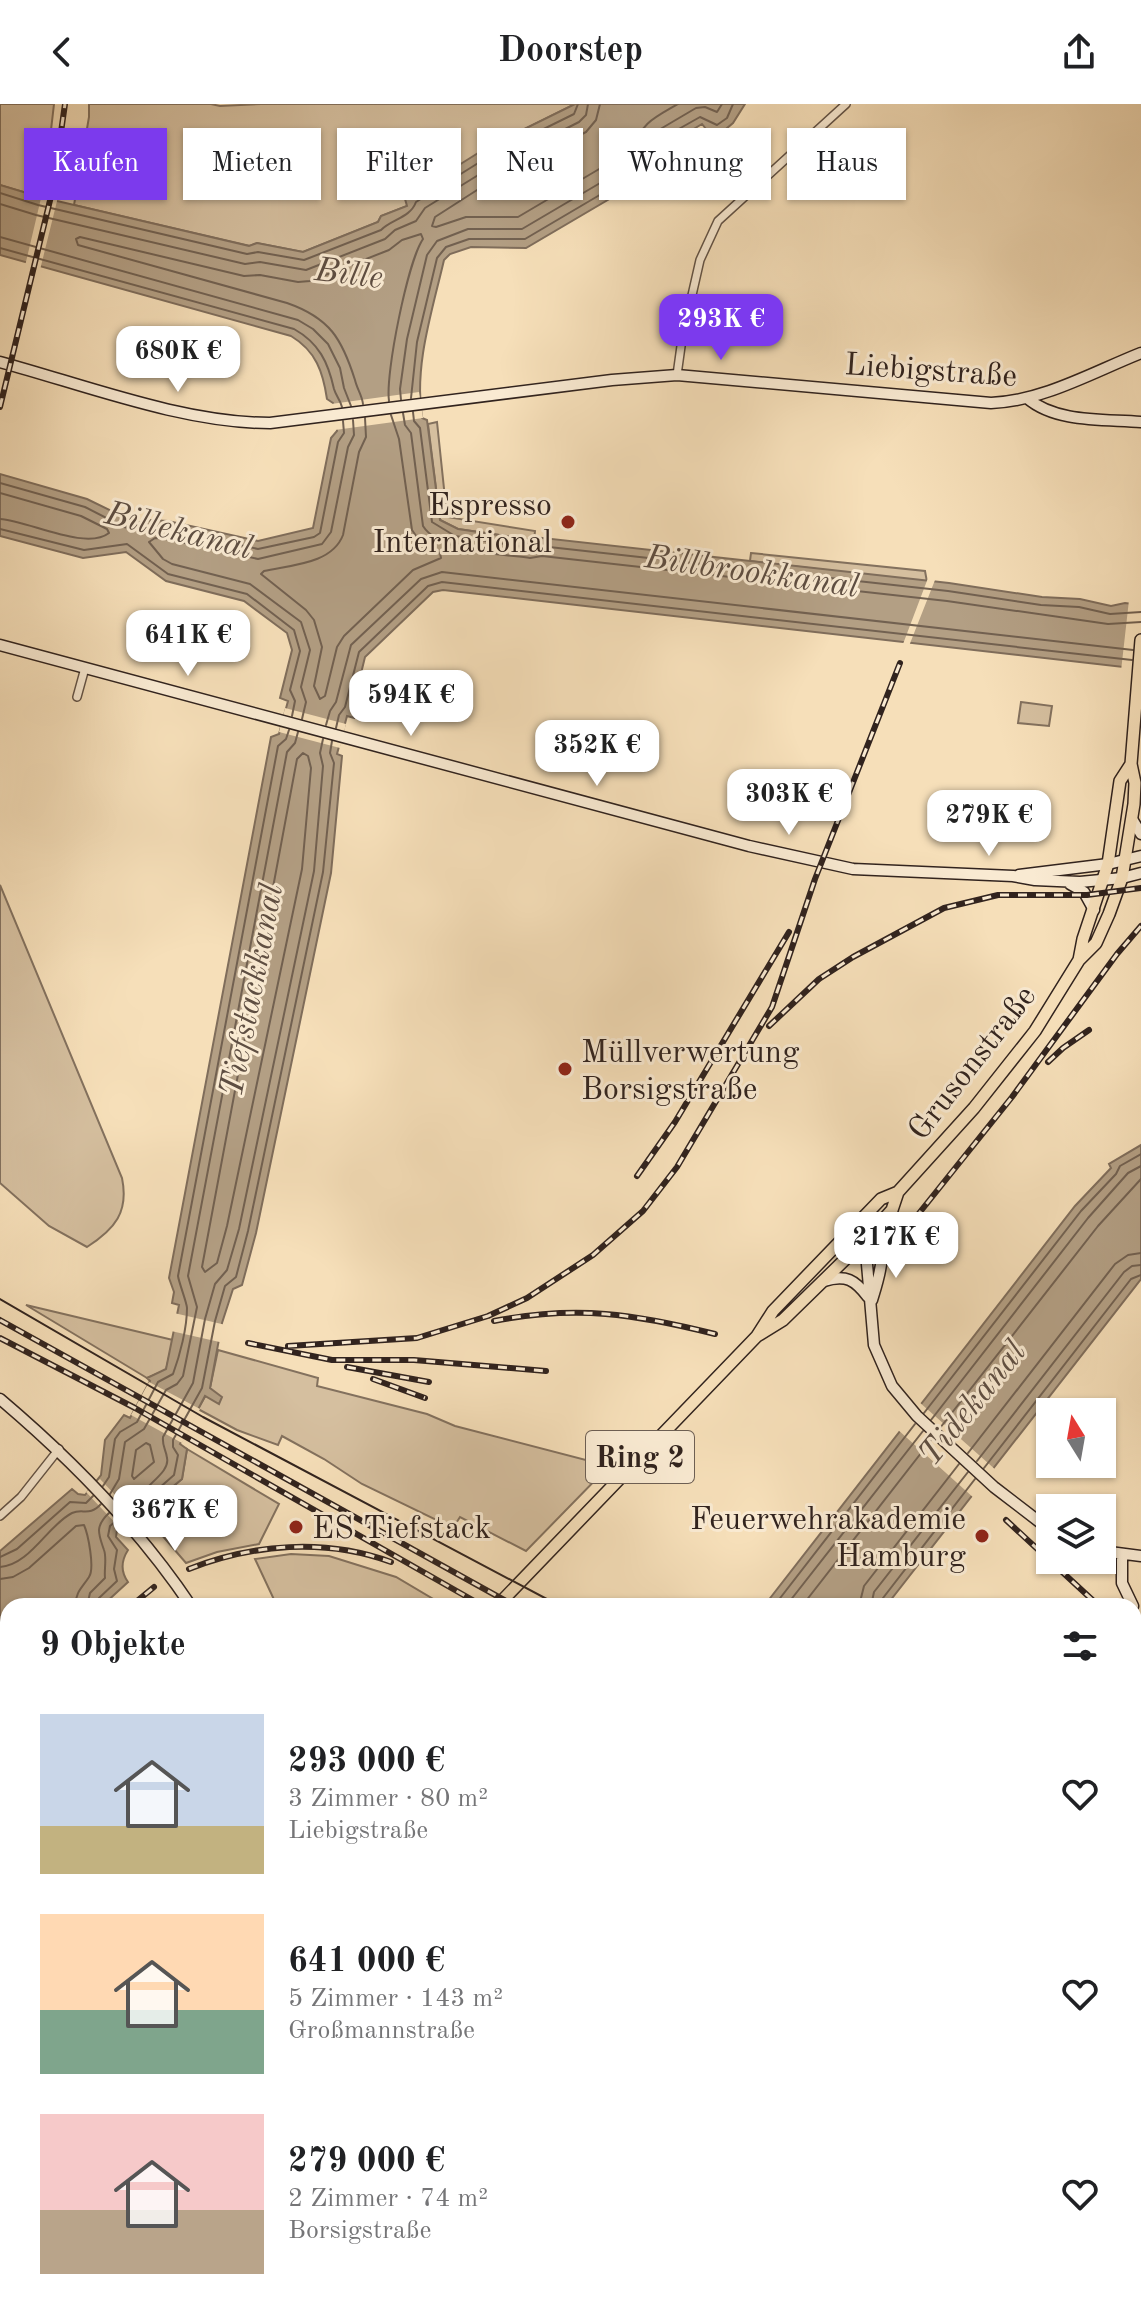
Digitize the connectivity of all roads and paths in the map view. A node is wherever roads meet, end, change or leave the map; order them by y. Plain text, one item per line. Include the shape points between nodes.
1 (846, 104) edge
2 (1141, 353) edge
3 (0, 362) edge
4 (677, 375) junction
5 (1027, 398) junction
6 (1141, 422) edge
7 (1141, 640) edge
8 (0, 645) edge
9 (85, 668) junction
10 (77, 697) dead end
11 (1131, 764) junction
12 (1132, 819) junction
13 (1141, 834) edge
14 (1141, 856) edge
15 (1126, 860) junction
16 (1108, 864) junction
17 (1141, 873) edge
18 (1013, 876) junction
19 (1122, 878) junction
20 (1104, 881) junction
21 (1064, 882) junction
22 (1094, 910) junction
23 (1079, 960) junction
24 (898, 1192) junction
25 (863, 1218) junction
26 (875, 1229) junction
27 (866, 1239) junction
28 (824, 1281) junction
29 (871, 1302) junction
30 (757, 1336) junction
31 (0, 1399) edge
32 (59, 1449) junction
33 (0, 1516) edge
34 (1036, 1519) edge
35 (1116, 1554) edge
36 (1122, 1555) junction
37 (1141, 1556) edge
38 (185, 1598) edge
39 (505, 1598) edge
40 (1130, 1598) edge

1 - 4 street via 718,221 700,260
2 - 5 street
3 - 4 street, Liebigstraße via 215,420 270,423
4 - 5 street, Liebigstraße via 991,403
5 - 6 street, Liebigstraße via 1056,414
7 - 11 main road, Ring 2
8 - 9 street
9 - 10 street
9 - 18 street via 841,868
11 - 12 main road, Ring 2
11 - 16 main road, Ring 2 via 1120,781
12 - 13 street
12 - 15 main road, Ring 2
14 - 15 street
15 - 16 street
15 - 19 main road, Ring 2
16 - 18 street
16 - 20 main road, Grusonstraße / Ring 2
17 - 19 street
18 - 21 street
19 - 20 street
19 - 23 main road, Grusonstraße / Ring 2 via 1096,943
20 - 21 street
20 - 22 main road, Grusonstraße / Ring 2
21 - 22 street via 1084,892
22 - 23 main road, Grusonstraße / Ring 2
23 - 24 main road, Grusonstraße / Ring 2 via 1019,1052
24 - 25 main road, Grusonstraße / Ring 2 via 881,1199
24 - 26 main road, Grusonstraße / Ring 2 via 892,1210
25 - 26 street
25 - 27 street
25 - 30 main road, Grusonstraße / Ring 2 via 773,1311
26 - 27 main road, Grusonstraße / Ring 2
26 - 29 street via 882,1250
27 - 28 main road, Grusonstraße / Ring 2
27 - 29 street
28 - 29 street via 851,1279
28 - 30 main road, Grusonstraße / Ring 2 via 783,1320
29 - 34 street via 874,1345 906,1405
30 - 39 main road, Grusonstraße / Ring 2
31 - 32 street
32 - 33 street
32 - 38 street via 128,1523
35 - 36 street
36 - 37 street
36 - 40 street via 1122,1583

